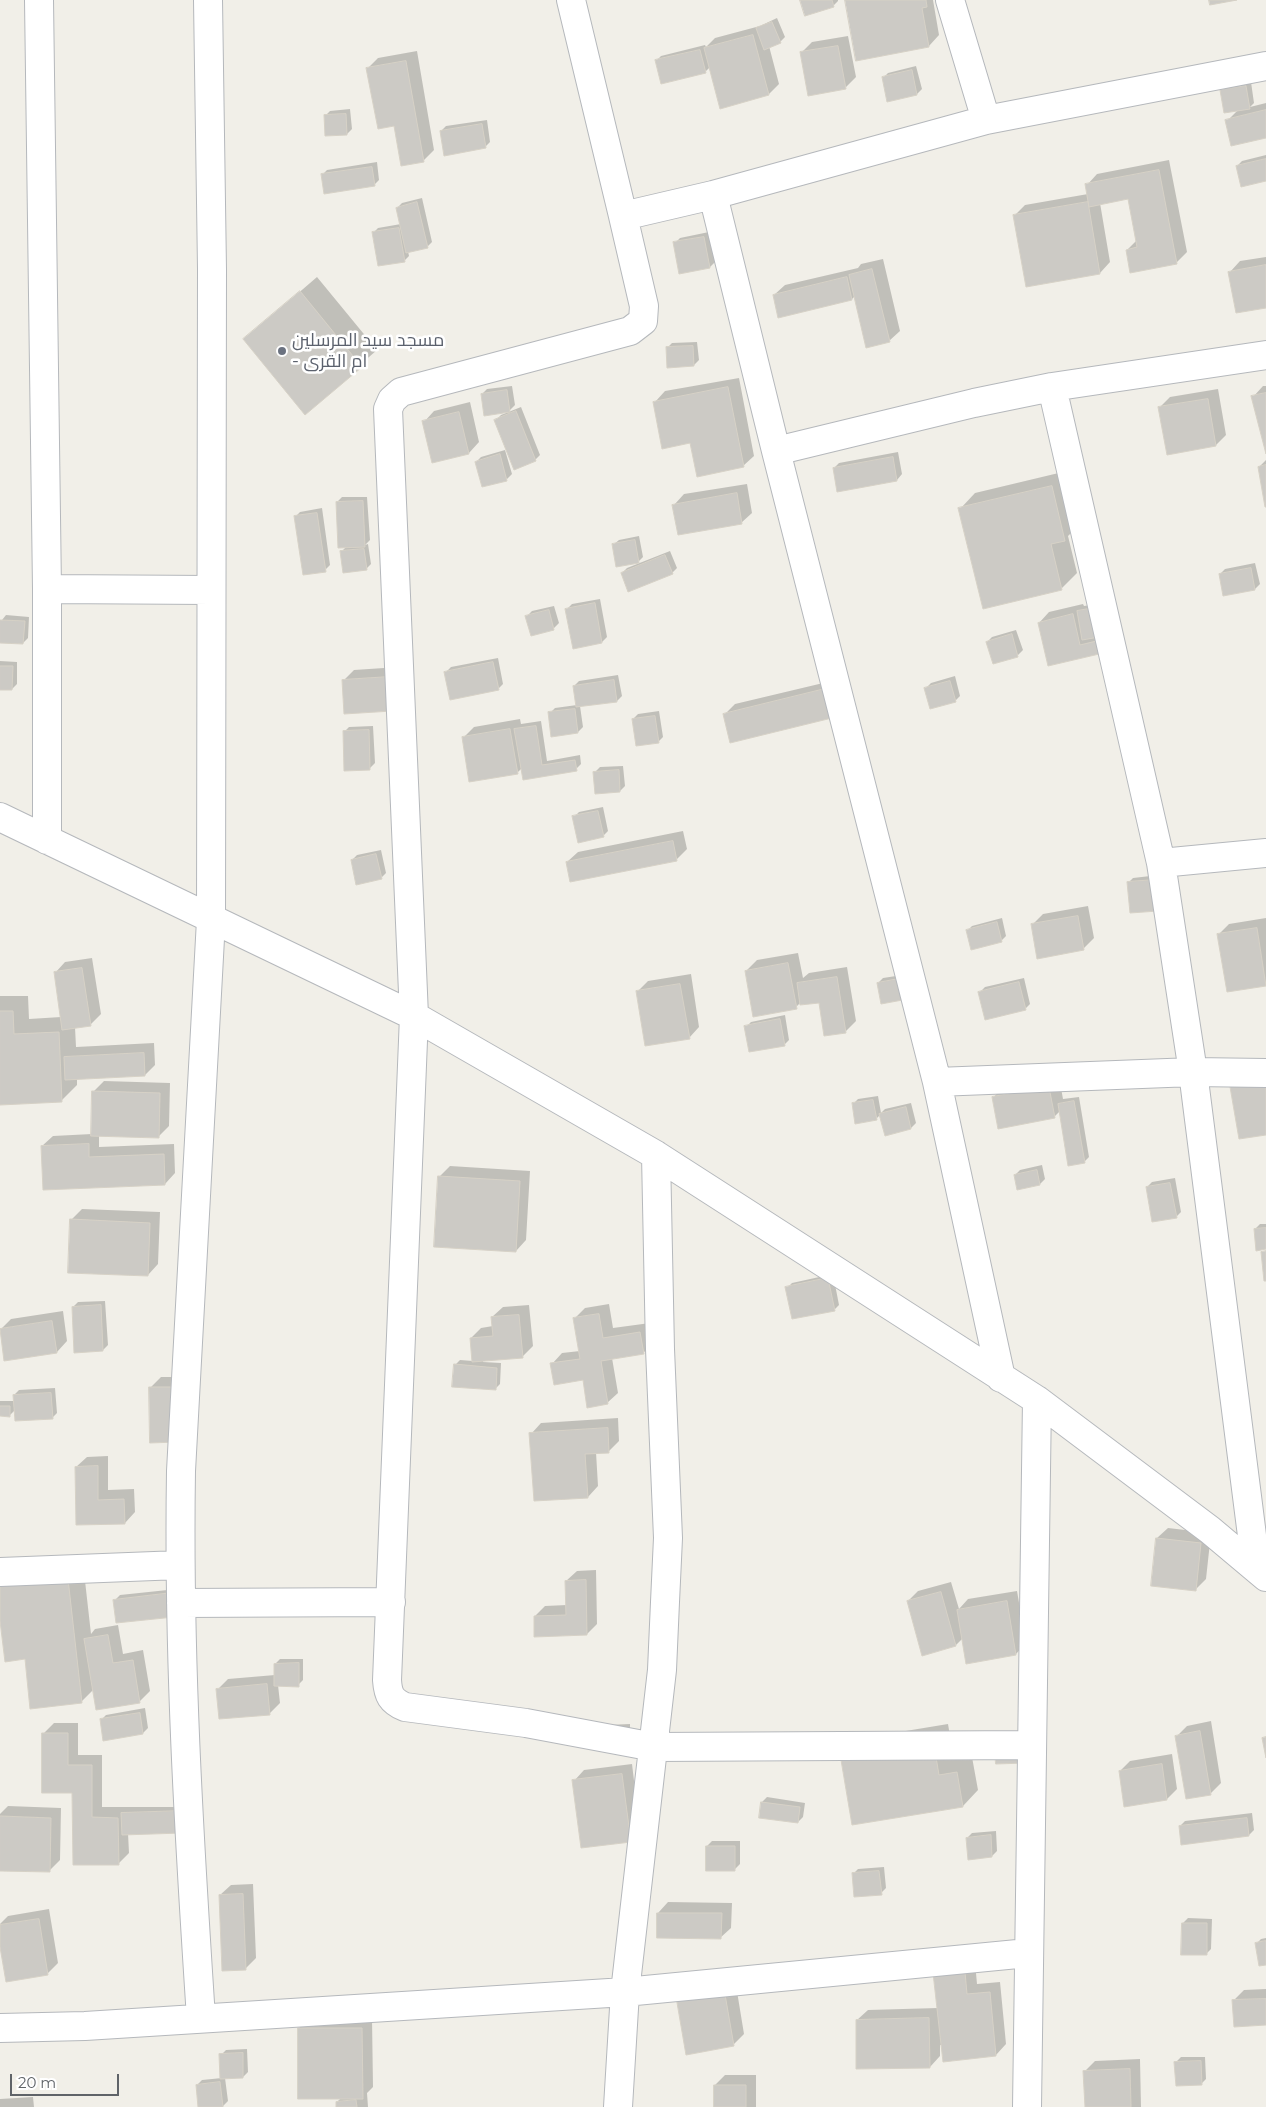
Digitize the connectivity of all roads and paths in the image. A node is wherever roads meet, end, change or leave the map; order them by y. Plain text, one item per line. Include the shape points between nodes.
1 (39, 0) edge
2 (208, 0) edge
3 (570, 0) edge
4 (950, 0) edge
5 (1266, 66) edge
6 (986, 120) junction
7 (713, 195) junction
8 (622, 216) junction
9 (1266, 355) edge
10 (1052, 387) junction
11 (776, 451) junction
12 (47, 589) junction
13 (211, 590) junction
14 (0, 817) edge
15 (47, 840) junction
16 (1266, 853) edge
17 (1162, 863) junction
18 (211, 920) junction
19 (414, 1016) junction
20 (1193, 1072) junction
21 (1266, 1073) edge
22 (937, 1082) junction
23 (656, 1155) junction
24 (1001, 1378) junction
25 (1037, 1400) junction
26 (180, 1565) junction
27 (0, 1572) edge
28 (1261, 1572) edge
29 (390, 1602) junction
30 (181, 1604) junction
31 (1032, 1746) junction
32 (654, 1747) junction
33 (1028, 1953) junction
34 (625, 1992) junction
35 (201, 2018) junction
36 (0, 2028) edge
37 (618, 2107) edge
38 (1026, 2107) edge

1 - 12 street
2 - 13 street via 212,259
3 - 8 street
4 - 6 street
5 - 6 street
6 - 7 street
7 - 8 street
7 - 11 street
8 - 19 street via 644,306 643,321 630,331 401,392 388,409
9 - 10 street
10 - 11 street
10 - 17 street
11 - 22 street
12 - 13 street
12 - 15 street
13 - 18 street
14 - 15 street
15 - 18 street
16 - 17 street
17 - 20 street
18 - 19 street
18 - 26 street via 181,1471
19 - 23 street
19 - 29 street
20 - 21 street
20 - 22 street
20 - 28 street
22 - 24 street
23 - 24 street
23 - 32 street via 668,1538 662,1670
24 - 25 street
25 - 28 street
25 - 31 street
26 - 27 street
26 - 30 street
29 - 30 street
29 - 32 street via 387,1680 388,1693 394,1702 405,1707 526,1723
30 - 35 street via 187,1816
31 - 32 street
31 - 33 street
32 - 34 street
33 - 34 street
33 - 38 street
34 - 35 street
34 - 37 street
35 - 36 street

